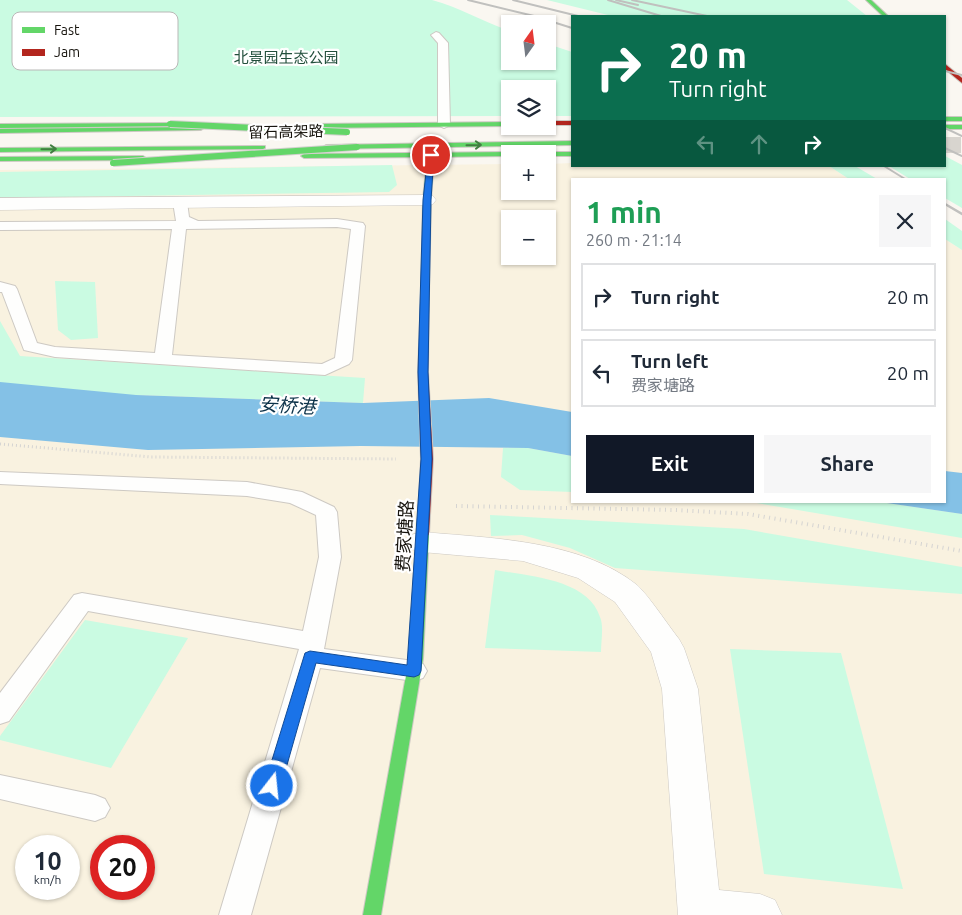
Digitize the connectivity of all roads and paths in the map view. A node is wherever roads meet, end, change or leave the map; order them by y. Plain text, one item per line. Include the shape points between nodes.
1 (868, 0) edge
2 (885, 15) edge
3 (436, 34) dead end
4 (946, 67) edge
5 (962, 81) edge
6 (962, 119) edge
7 (571, 123) edge
8 (946, 123) edge
9 (501, 124) edge
10 (444, 125) junction
11 (556, 125) edge
12 (0, 126) edge
13 (962, 127) edge
14 (556, 129) edge
15 (0, 131) edge
16 (501, 131) edge
17 (571, 131) edge
18 (353, 133) junction
19 (0, 136) edge
20 (571, 144) edge
21 (357, 147) junction
22 (0, 150) edge
23 (501, 154) edge
24 (556, 154) edge
25 (571, 154) edge
26 (431, 155) junction
27 (0, 159) edge
28 (0, 165) edge
29 (427, 200) junction
30 (180, 202) junction
31 (0, 204) edge
32 (188, 225) junction
33 (0, 226) edge
34 (0, 287) edge
35 (163, 359) junction
36 (0, 444) edge
37 (427, 459) junction
38 (0, 478) edge
39 (424, 506) junction
40 (422, 542) junction
41 (962, 551) edge
42 (312, 649) junction
43 (414, 671) junction
44 (0, 713) edge
45 (0, 787) edge
46 (95, 808) dead end
47 (700, 912) edge
48 (234, 915) edge
49 (372, 915) edge
50 (760, 915) edge

1 - 2 main road
3 - 10 lane via 443,43
4 - 5 main road
6 - 8 main road
7 - 11 main road
8 - 13 main road
9 - 10 main road
10 - 15 main road
12 - 18 main road, bridge via 170,124
14 - 17 main road
16 - 18 main road, 留石高架路
18 - 19 main road, 留石高架路, bridge
21 -> 20 main road, 留石高架路
22 -> 21 main road, 留石高架路, bridge
21 - 28 main road, bridge via 113,163
23 - 26 main road
24 - 25 main road
26 - 27 main road
26 - 29 main road, 费家塘路
29 - 30 street
29 - 37 main road, 费家塘路 via 423,372
30 - 31 street
30 - 32 lane via 182,219
32 - 33 lane
32 - 35 lane
32 - 35 lane via 338,223 358,226 343,360 325,370
34 - 35 lane via 9,289 30,346 55,352
36 - 37 path via 151,457
37 - 39 main road, 费家塘路
38 - 42 lane via 247,489 295,497 326,512 330,557
39 - 40 main road, 费家塘路
39 - 41 path via 748,514
40 - 43 main road, 费家塘路
40 - 47 street via 524,551 589,570 626,594 667,648 680,689
42 - 43 lane
42 - 44 lane via 82,601
42 - 48 lane
43 - 49 main road, 费家塘路
45 - 46 lane
47 - 50 street

